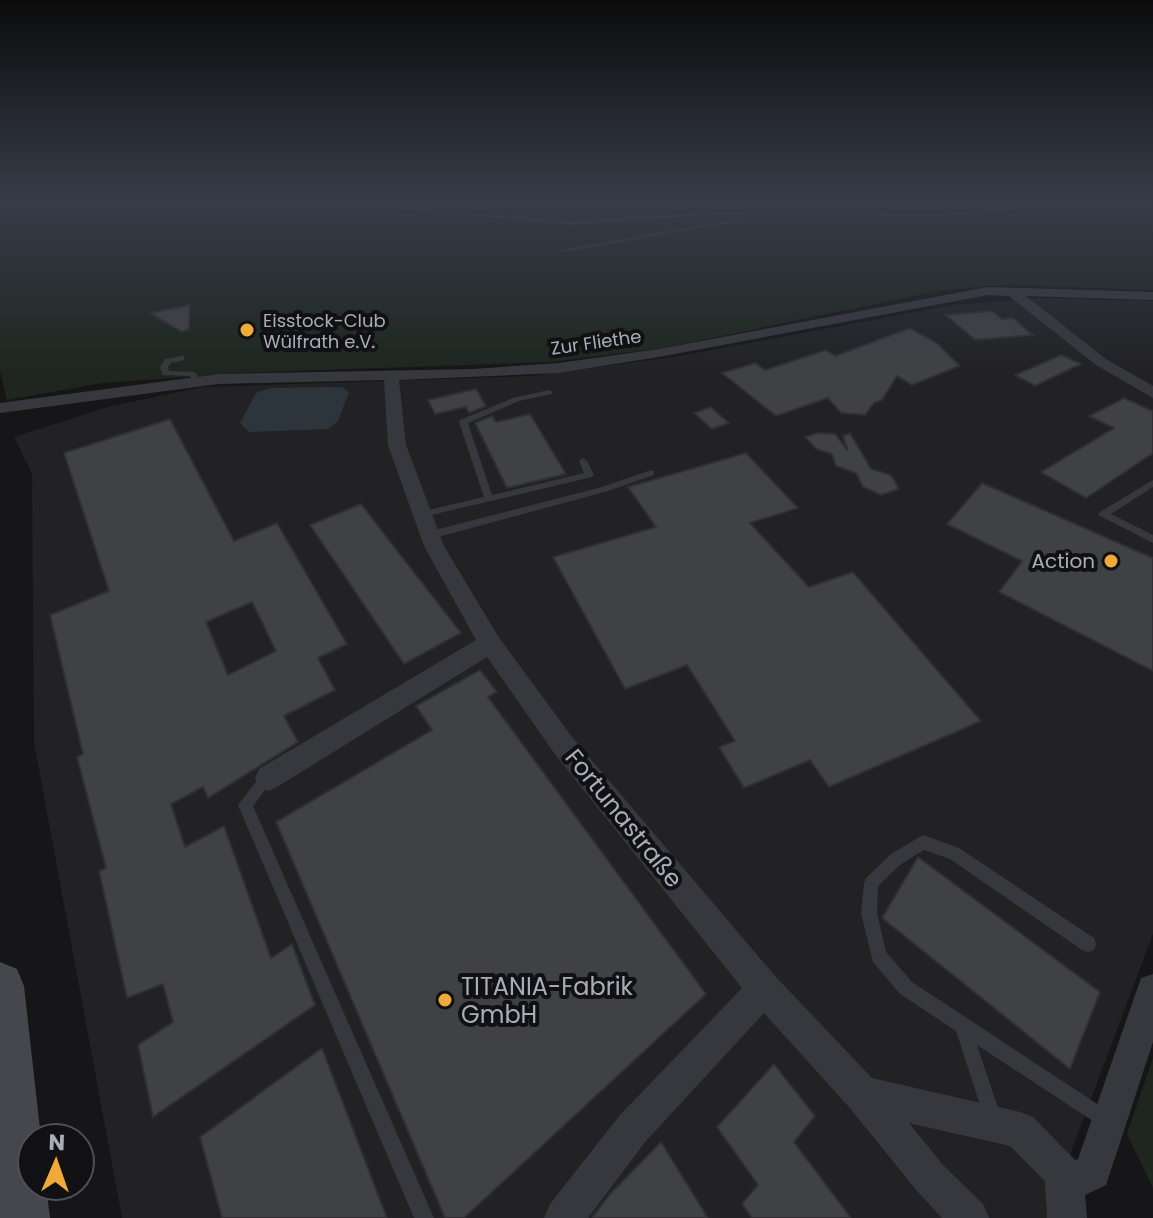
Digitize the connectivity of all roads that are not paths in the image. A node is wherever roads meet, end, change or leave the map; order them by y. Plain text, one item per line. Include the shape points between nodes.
1 (1011, 291) junction
2 (1153, 296) edge
3 (181, 358) dead end
4 (391, 375) junction
5 (197, 381) junction
6 (549, 392) dead end
7 (1153, 393) edge
8 (39, 402) junction
9 (0, 408) edge
10 (0, 425) edge
11 (583, 461) dead end
12 (651, 473) dead end
13 (1153, 483) edge
14 (489, 499) junction
15 (427, 525) junction
16 (1153, 539) edge
17 (490, 643) junction
18 (268, 778) joint
19 (1088, 944) dead end
20 (0, 986) edge
21 (764, 989) junction
22 (1153, 990) edge
23 (962, 1024) junction
24 (862, 1094) junction
25 (1109, 1121) junction
26 (994, 1122) junction
27 (1066, 1201) edge
28 (21, 1218) edge
29 (424, 1218) edge
30 (564, 1218) edge
31 (969, 1218) edge

1 - 2 street, Zur Fliethe
1 - 4 street, Zur Fliethe via 970,294 610,361 516,372
1 - 7 street via 1090,354
3 - 5 lane via 168,361 166,373 192,374
4 - 5 street, Zur Fliethe
4 - 15 street, Fortunastraße via 397,445
5 - 8 street, Zur Fliethe
6 - 14 lane via 509,401 463,422
8 - 9 street, Zur Fliethe
8 - 10 street, Zur Fliethe
11 - 14 lane via 589,475
12 - 15 lane via 605,489
13 - 16 lane via 1103,514
14 - 15 lane
15 - 17 street, Fortunastraße
17 - 18 street
17 - 21 street, Fortunastraße via 563,745
18 - 29 lane via 245,805
19 - 23 lane via 954,853 923,842 896,859 871,883 869,913 879,956 906,988
20 - 28 main road
21 - 24 street, Fortunastraße
21 - 30 street via 633,1128
22 - 25 street
23 - 25 lane
23 - 26 lane
24 - 26 street
24 - 31 street, Fortunastraße
25 - 27 street via 1093,1172
26 - 27 street via 1020,1130 1045,1151 1060,1169

